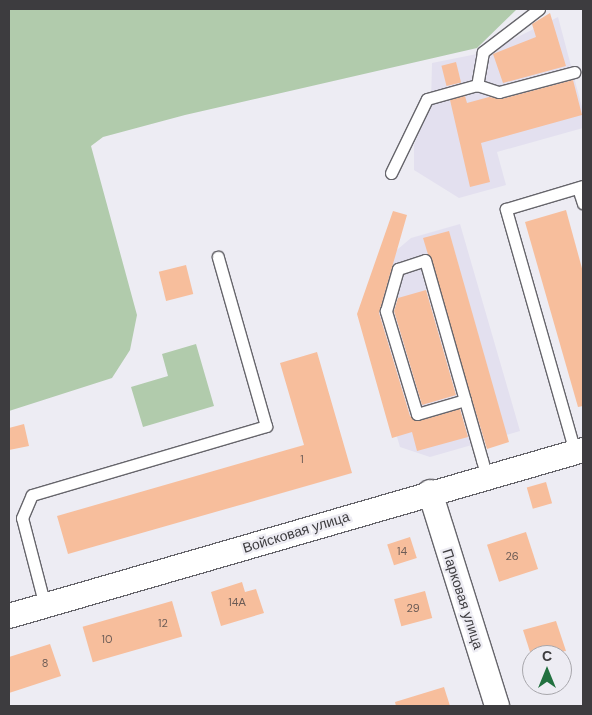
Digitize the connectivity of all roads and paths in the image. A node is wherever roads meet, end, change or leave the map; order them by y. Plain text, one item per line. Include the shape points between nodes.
1 (539, 9) edge
2 (574, 72) dead end
3 (477, 85) junction
4 (391, 173) dead end
5 (581, 187) edge
6 (583, 204) edge
7 (218, 257) dead end
8 (465, 400) junction
9 (579, 451) edge
10 (487, 477) junction
11 (430, 492) junction
12 (45, 606) junction
13 (9, 616) edge
14 (497, 706) edge

1 - 3 lane via 484,52
2 - 3 lane via 499,92
3 - 4 lane via 422,103
5 - 6 lane
5 - 9 lane via 506,210
7 - 12 lane via 266,426 32,495 22,518
8 - 8 lane via 425,260 398,269 386,311 417,414
8 - 10 lane
9 - 10 street, Войсковая улица
10 - 11 street, Войсковая улица
11 - 12 street, Войсковая улица
11 - 14 street, Парковая улица
12 - 13 street, Войсковая улица

